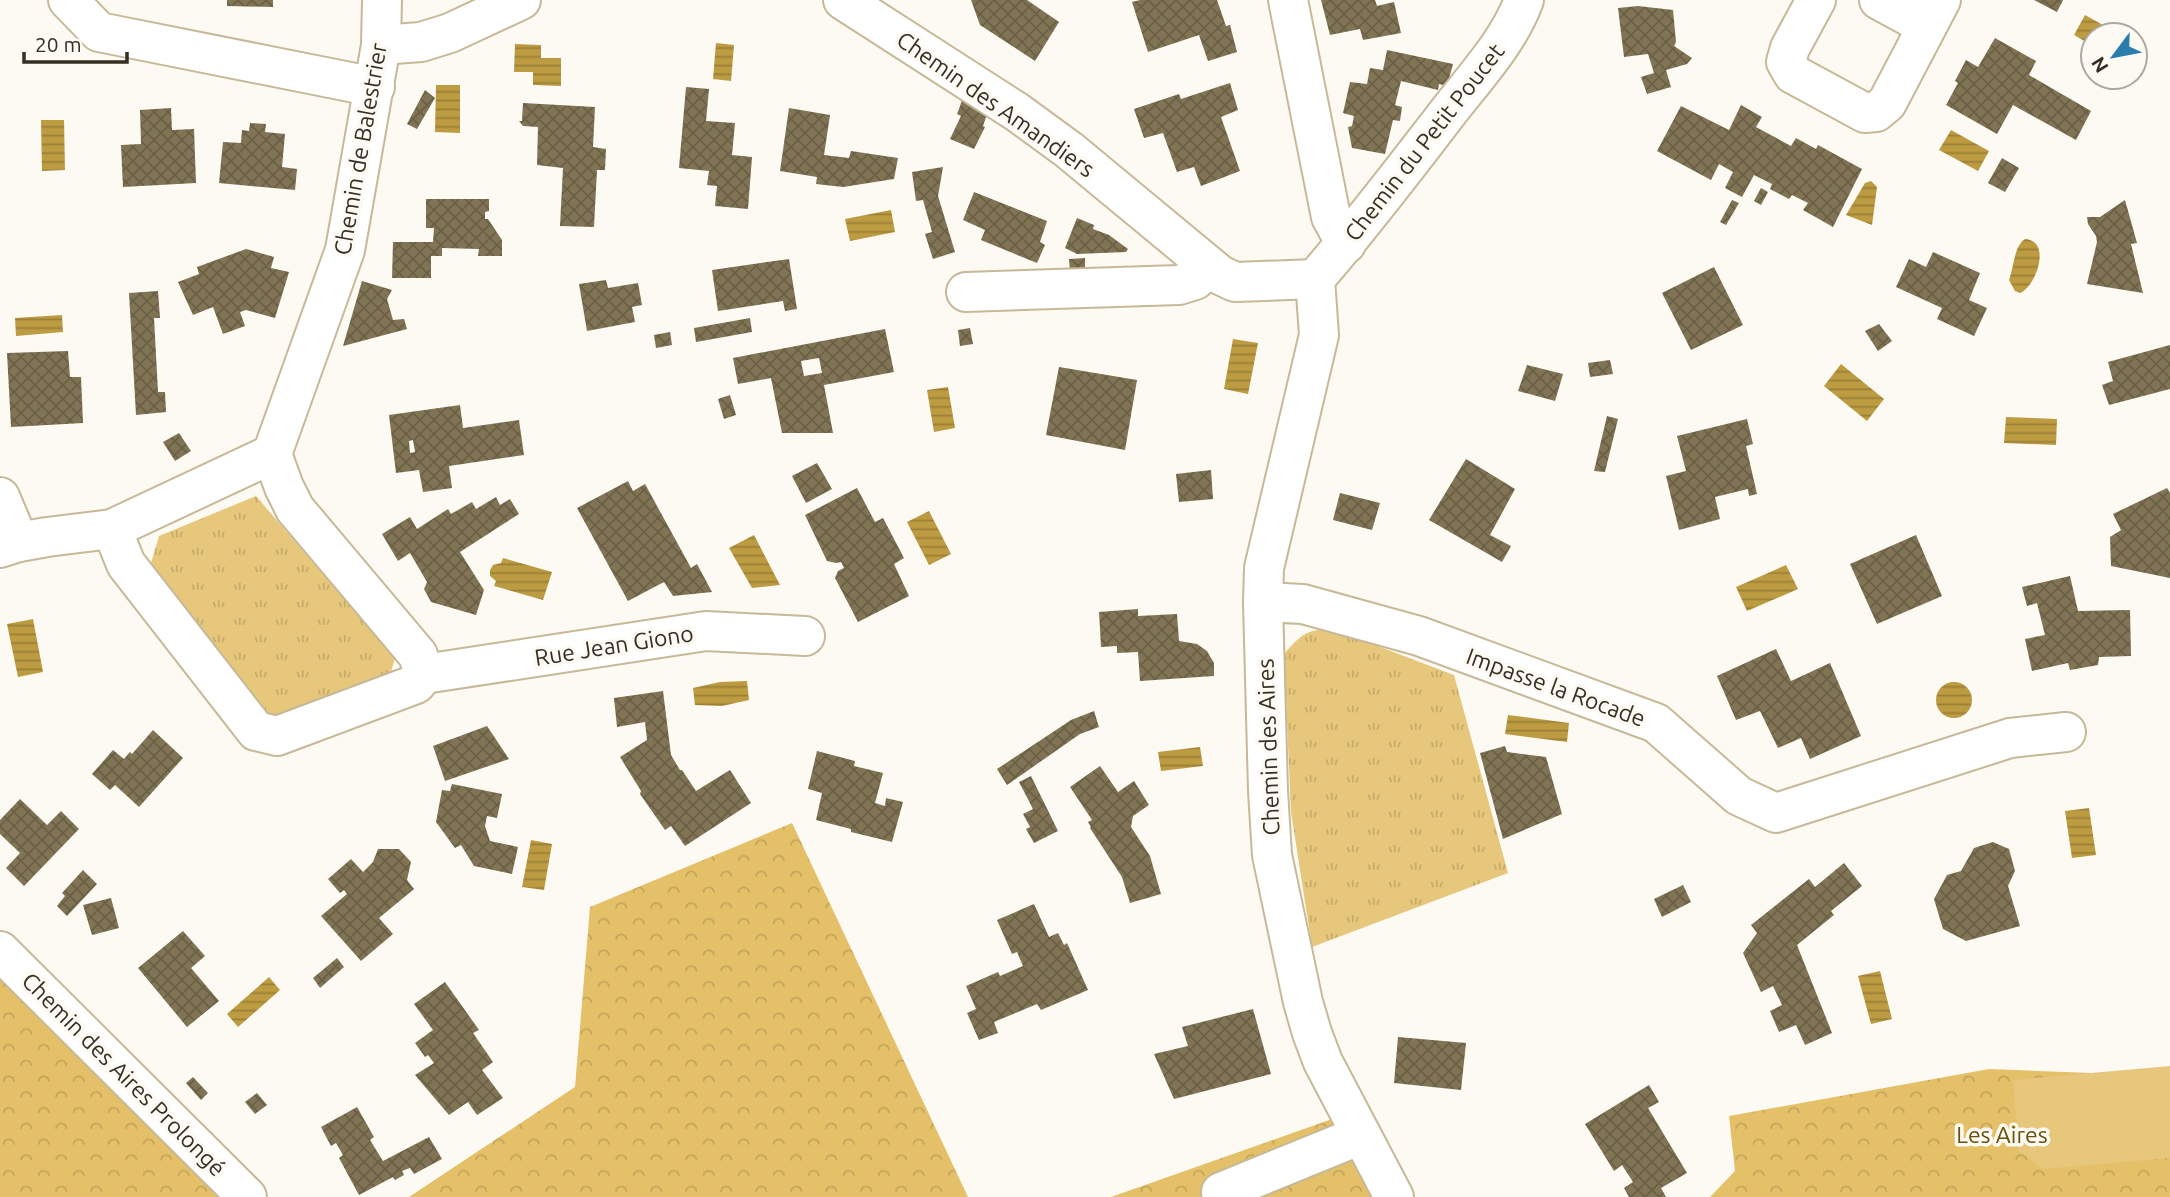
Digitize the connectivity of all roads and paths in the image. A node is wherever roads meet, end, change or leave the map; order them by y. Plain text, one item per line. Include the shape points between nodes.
1 (68, 0) edge
2 (382, 0) edge
3 (521, 0) edge
4 (843, 0) edge
5 (1288, 0) edge
6 (1524, 0) edge
7 (1816, 0) edge
8 (1879, 0) edge
9 (1934, 13) edge
10 (381, 45) junction
11 (374, 87) junction
12 (1346, 244) junction
13 (1209, 267) junction
14 (1315, 279) junction
15 (967, 292) dead end
16 (272, 454) junction
17 (0, 497) edge
18 (112, 529) junction
19 (9, 545) edge
20 (1263, 602) junction
21 (804, 636) dead end
22 (424, 674) junction
23 (2066, 732) dead end
24 (0, 951) edge
25 (1361, 1135) junction
26 (1221, 1192) dead end
27 (247, 1197) edge
28 (1394, 1197) edge

1 - 11 street via 99,32
2 - 10 street, Chemin de Balestrier
3 - 10 street via 450,33
4 - 13 street, Chemin des Amandiers via 1017,112
5 - 12 street via 1331,217
6 - 12 street, Chemin du Petit Poucet via 1516,22
7 - 9 street via 1786,62 1793,74 1865,113 1876,112 1887,103
8 - 9 street
10 - 11 street, Chemin de Balestrier
11 - 16 street, Chemin de Balestrier via 345,250
12 - 14 street, Chemin du Petit Poucet
13 - 14 street, Chemin des Amandiers via 1236,282
13 - 15 street via 1195,280 1178,285
14 - 20 street, Chemin des Aires via 1319,335 1264,568
16 - 18 street
16 - 22 street via 295,509 418,655
17 - 19 street
18 - 19 street
18 - 22 street via 126,564 256,731 277,736 416,684
20 - 23 street, Impasse la Rocade via 1303,604 1419,636 1656,723 1739,796 1776,813 2010,738
20 - 25 street, Chemin des Aires via 1272,856 1312,1033
21 - 22 street, Rue Jean Giono via 706,631
24 - 27 street, Chemin des Aires Prolongé
25 - 26 street
25 - 28 street, Chemin des Aires

